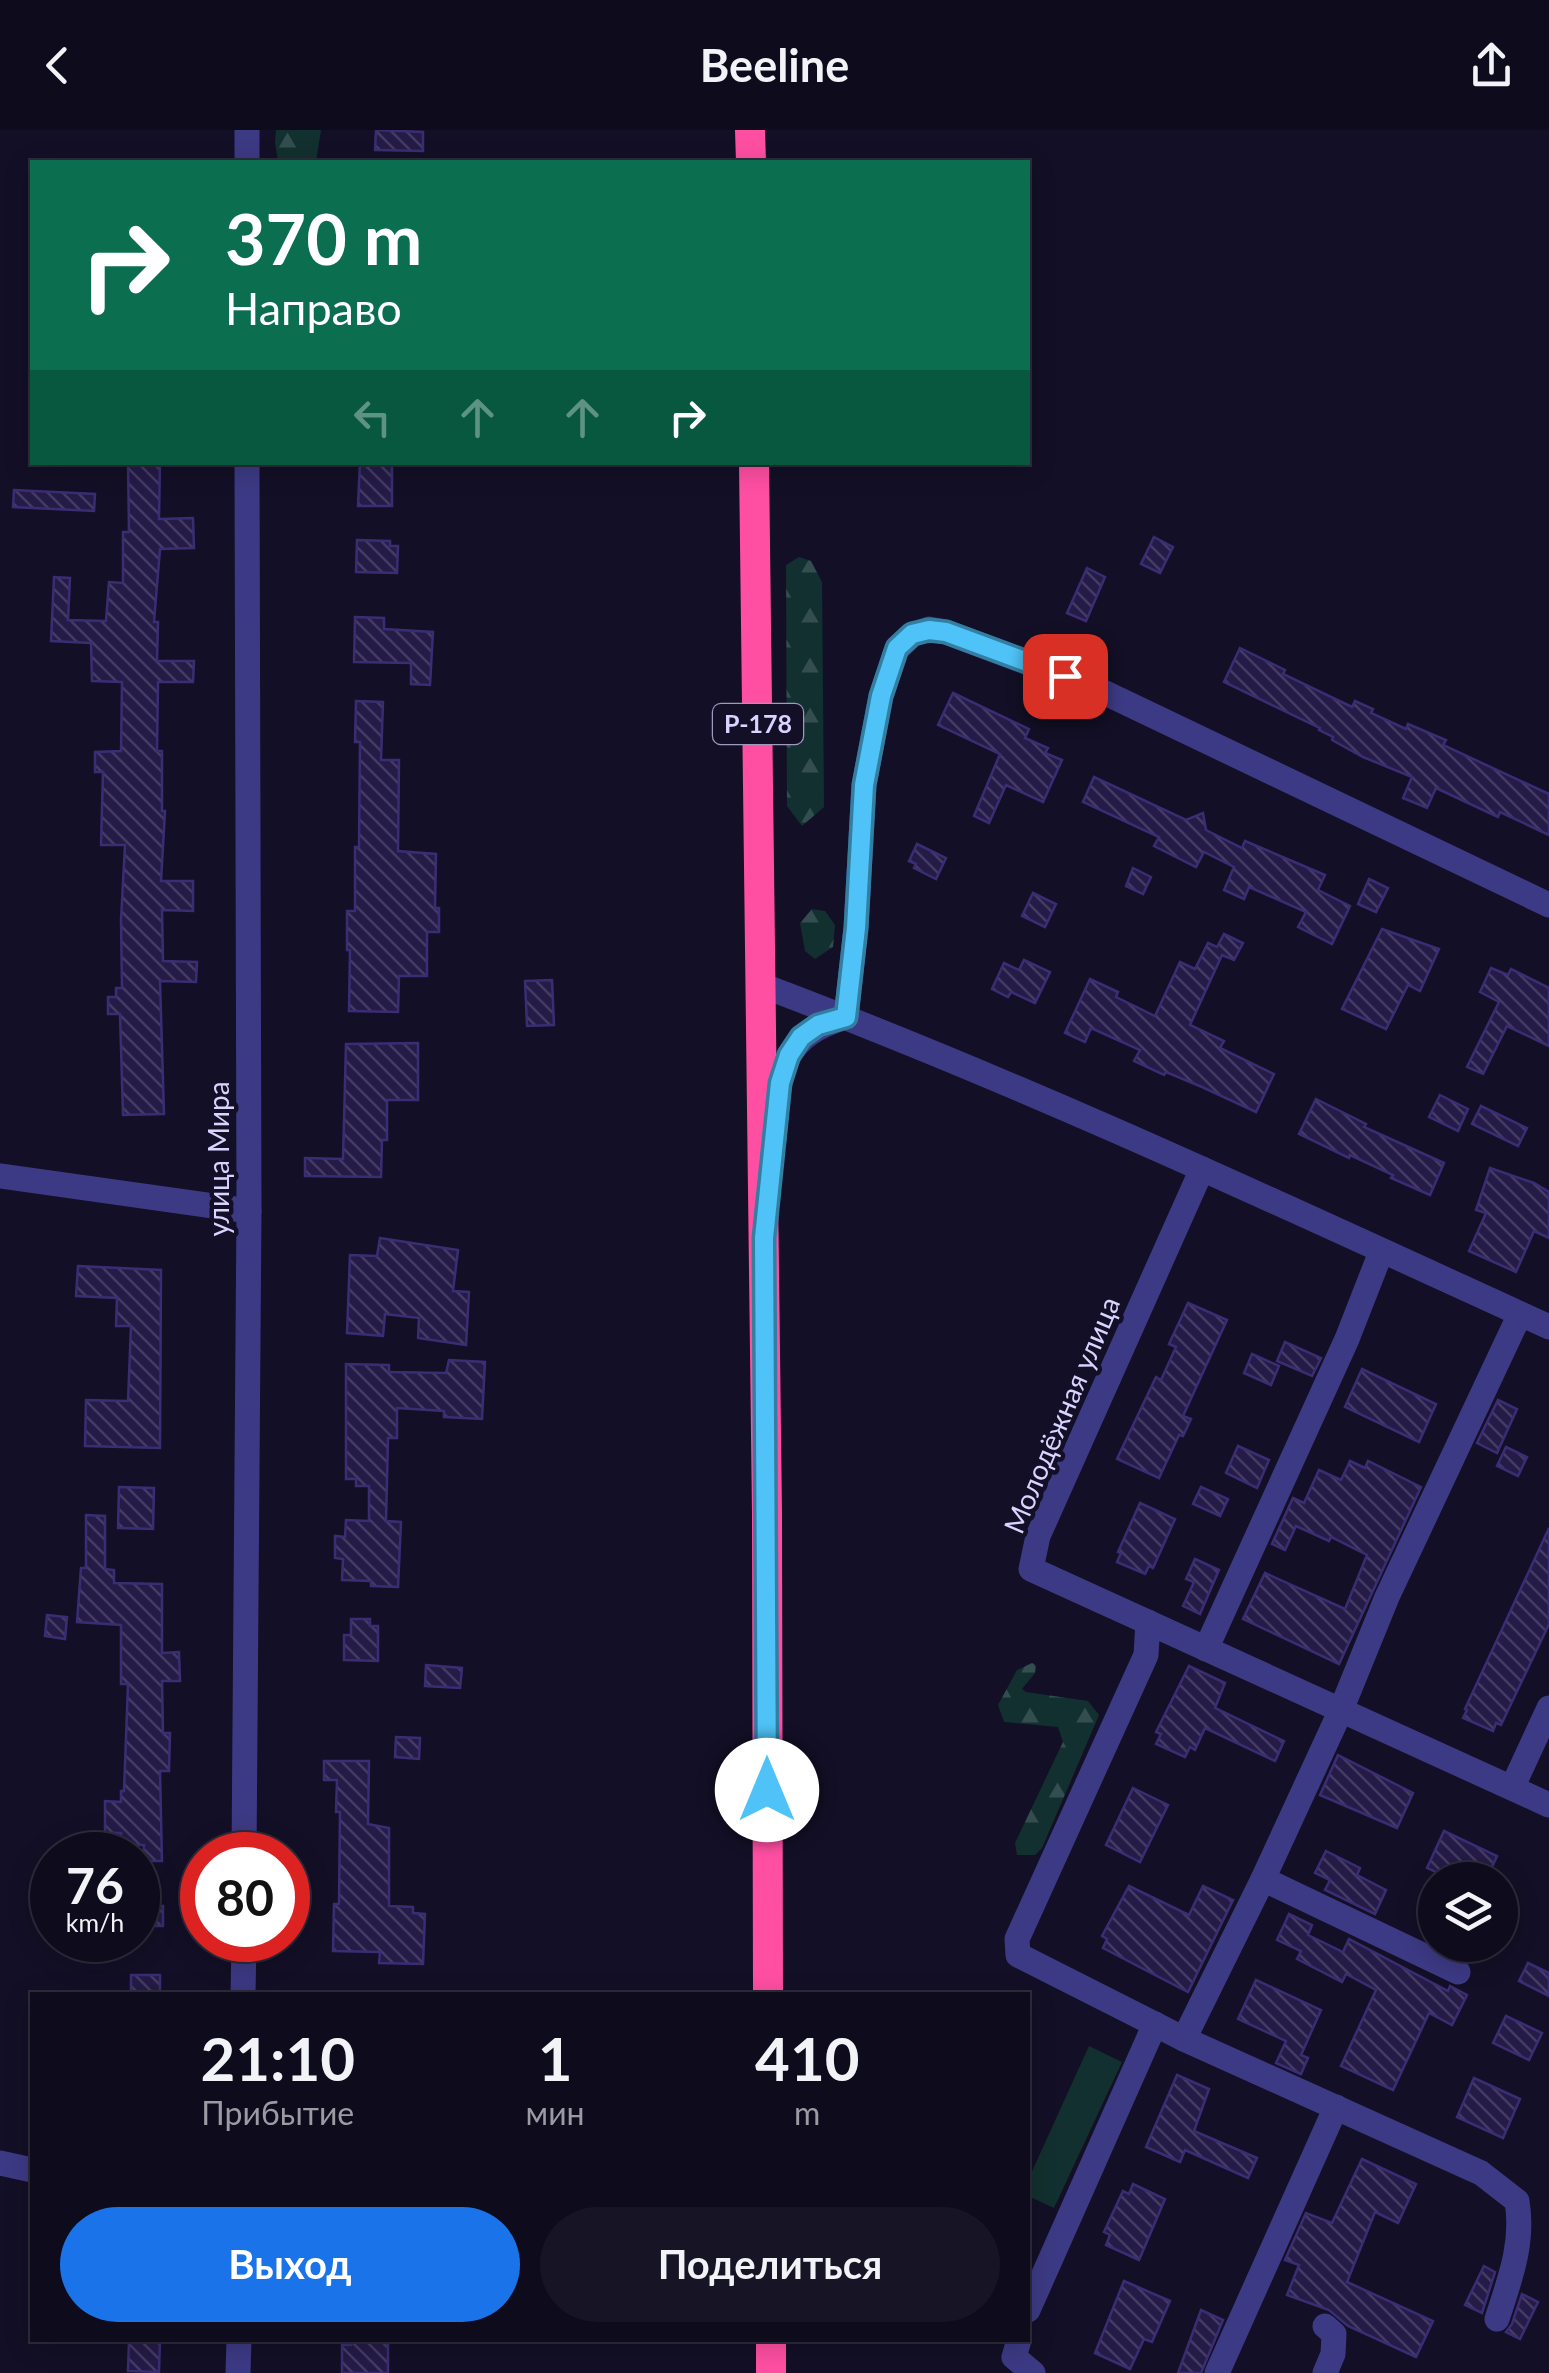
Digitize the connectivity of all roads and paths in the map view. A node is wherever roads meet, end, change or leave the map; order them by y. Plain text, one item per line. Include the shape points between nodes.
1 (248, 130) edge
2 (750, 130) edge
3 (247, 160) edge
4 (751, 160) edge
5 (248, 465) edge
6 (754, 465) edge
7 (1549, 905) edge
8 (761, 985) junction
9 (846, 1017) junction
10 (1202, 1169) junction
11 (0, 1176) edge
12 (249, 1211) junction
13 (764, 1238) junction
14 (1382, 1252) junction
15 (1520, 1314) junction
16 (1549, 1327) edge
17 (1148, 1622) junction
18 (1206, 1648) junction
19 (1549, 1708) edge
20 (1340, 1710) junction
21 (1512, 1788) junction
22 (1549, 1805) edge
23 (244, 1832) edge
24 (1264, 1880) junction
25 (244, 1962) edge
26 (1458, 1972) dead end
27 (243, 1992) edge
28 (768, 1992) edge
29 (1155, 2024) junction
30 (1184, 2038) junction
31 (1336, 2106) junction
32 (0, 2162) edge
33 (30, 2170) edge
34 (1030, 2305) edge
35 (1497, 2319) dead end
36 (1326, 2326) dead end
37 (238, 2342) edge
38 (771, 2342) edge
39 (238, 2373) edge
40 (771, 2373) edge
41 (1217, 2373) edge
42 (1325, 2373) edge

1 - 3 street
2 - 4 highway
5 - 12 street, улица Мира
6 - 8 highway, Р-178
7 - 9 street via 1095,688 929,630 897,648 881,696 864,785
8 - 9 street
8 - 13 highway, Р-178
9 - 10 street
9 - 13 street via 818,1025 789,1055 780,1083
10 - 14 street
10 - 17 street, Молодёжная улица via 1038,1536 1031,1569
11 - 12 street
12 - 23 street, улица Мира
13 - 28 highway, Р-178
14 - 15 street
14 - 18 street
15 - 16 street
15 - 20 street
17 - 18 street, Молодёжная улица
17 - 29 street via 1146,1656 1017,1939 1018,1956
18 - 20 street, Молодёжная улица
19 - 21 street
20 - 21 street, Молодёжная улица
20 - 24 street
21 - 22 street, Молодёжная улица
24 - 26 street
24 - 30 street
25 - 27 street
29 - 30 street
29 - 34 street
30 - 31 street
31 - 35 street via 1481,2173 1517,2201 1522,2227
31 - 41 street
32 - 33 street
36 - 42 street via 1335,2344
37 - 39 street
38 - 40 highway

